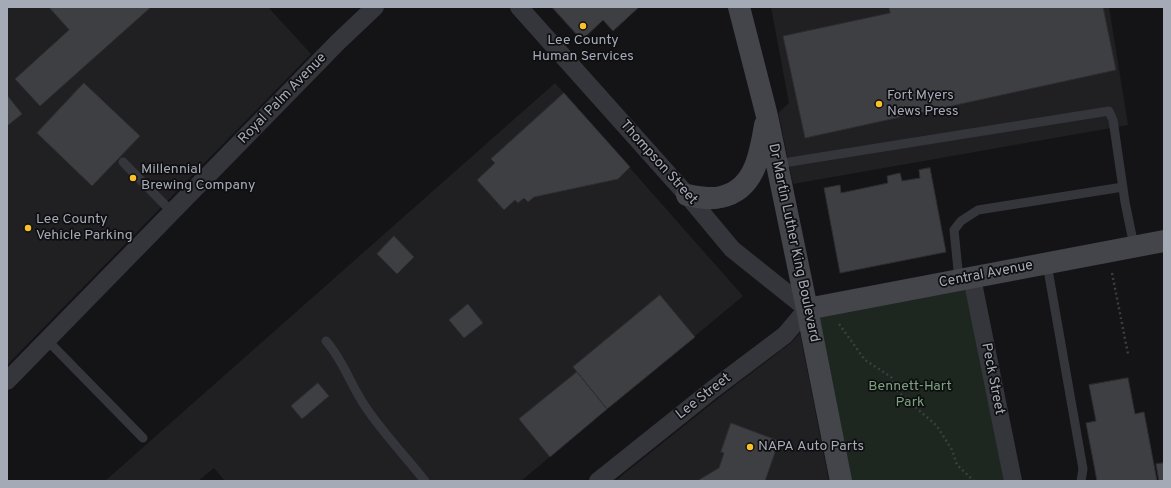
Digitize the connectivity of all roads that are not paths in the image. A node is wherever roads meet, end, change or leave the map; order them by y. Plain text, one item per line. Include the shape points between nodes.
1 (375, 7) edge
2 (519, 7) edge
3 (739, 7) edge
4 (767, 116) junction
5 (123, 162) dead end
6 (777, 164) junction
7 (1123, 187) junction
8 (687, 195) junction
9 (172, 212) junction
10 (1164, 241) edge
11 (1134, 246) junction
12 (1047, 263) junction
13 (965, 279) junction
14 (817, 307) junction
15 (47, 340) junction
16 (326, 341) dead end
17 (7, 380) edge
18 (143, 438) dead end
19 (425, 481) edge
20 (598, 481) edge
21 (841, 481) edge
22 (1013, 481) edge
23 (1081, 481) edge

1 - 9 street, Royal Palm Avenue
2 - 8 street, Thompson Street
3 - 4 main road, Dr Martin Luther King Boulevard
4 - 6 main road, Dr Martin Luther King Boulevard
4 - 8 main road via 759,159 744,185 721,197
5 - 9 lane
6 - 7 lane via 1109,111 1113,120
6 - 14 main road, Dr Martin Luther King Boulevard
7 - 11 lane
7 - 13 lane via 978,210 961,221 954,230
8 - 14 street, Thompson Street via 732,250
9 - 15 street, Royal Palm Avenue
10 - 11 main road, Central Avenue
11 - 12 main road, Central Avenue
12 - 13 main road, Central Avenue
12 - 23 lane via 1083,469
13 - 14 main road, Central Avenue
13 - 22 street, Peck Street
14 - 20 street, Lee Street via 785,335
14 - 21 main road, Dr Martin Luther King Boulevard
15 - 17 street, Royal Palm Avenue
15 - 18 lane
16 - 19 lane via 335,350 367,410

